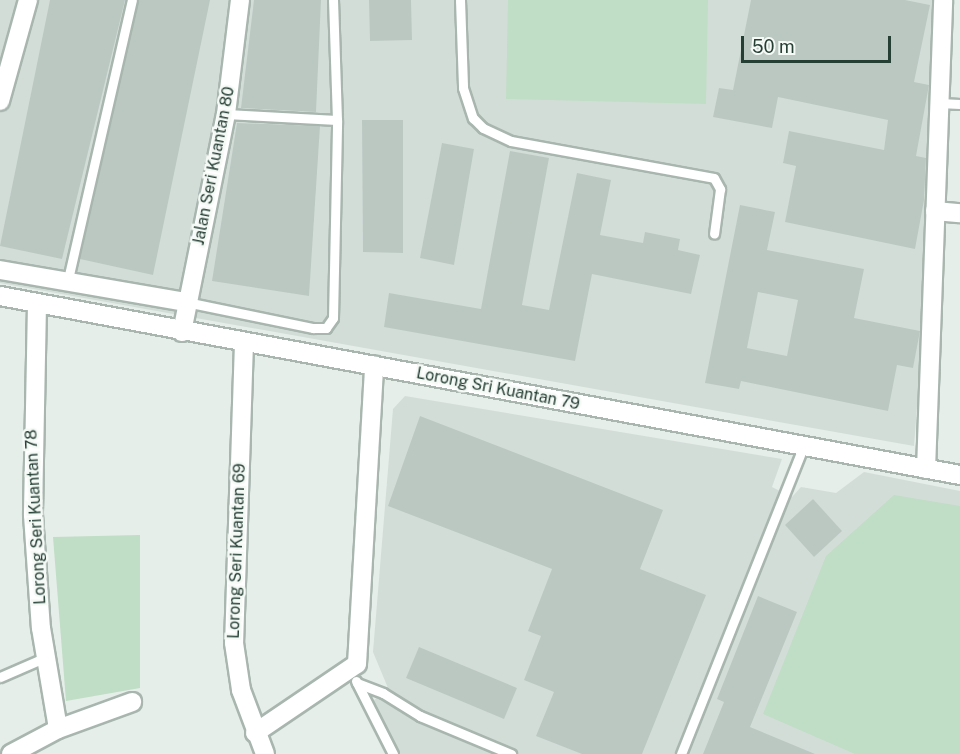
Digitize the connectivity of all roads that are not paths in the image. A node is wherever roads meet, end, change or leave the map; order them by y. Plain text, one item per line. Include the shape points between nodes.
1 (28, 0) edge
2 (132, 0) edge
3 (240, 0) edge
4 (333, 0) edge
5 (460, 0) edge
6 (949, 2) edge
7 (0, 101) edge
8 (939, 103) junction
9 (960, 104) edge
10 (226, 114) junction
11 (337, 120) junction
12 (935, 211) junction
13 (960, 213) edge
14 (714, 234) dead end
15 (0, 270) edge
16 (68, 279) junction
17 (0, 296) edge
18 (186, 302) junction
19 (36, 304) junction
20 (182, 332) junction
21 (244, 343) junction
22 (374, 365) junction
23 (803, 448) junction
24 (926, 469) junction
25 (960, 475) edge
26 (46, 657) junction
27 (0, 676) edge
28 (354, 678) junction
29 (132, 702) dead end
30 (58, 729) junction
31 (255, 733) junction
32 (11, 754) edge
33 (265, 754) edge
34 (393, 754) edge
35 (510, 754) edge
36 (681, 754) edge

1 - 7 street
2 - 16 lane
3 - 10 street, Jalan Seri Kuantan 80
4 - 11 lane
5 - 14 lane via 463,88 473,118 483,128 511,141 714,178 720,189
6 - 8 street
8 - 9 lane
8 - 12 street
10 - 11 lane
10 - 18 street, Jalan Seri Kuantan 80
11 - 18 lane via 333,318 326,327
12 - 13 street
12 - 24 street
15 - 16 street
16 - 18 street
17 - 19 street, Lorong Sri Kuantan 79
18 - 20 street, Jalan Seri Kuantan 80
19 - 20 street, Lorong Sri Kuantan 79
19 - 26 street, Lorong Seri Kuantan 78 via 33,515
20 - 21 street, Lorong Sri Kuantan 79
21 - 22 street, Lorong Sri Kuantan 79
21 - 31 street, Lorong Seri Kuantan 69 via 234,643 241,690
22 - 23 street, Lorong Sri Kuantan 79
22 - 28 street via 359,658
23 - 24 street, Lorong Sri Kuantan 79
23 - 36 lane
24 - 25 street, Lorong Sri Kuantan 79
26 - 27 lane
26 - 30 street, Lorong Seri Kuantan 78
28 - 31 street
28 - 34 lane
28 - 35 lane
29 - 30 street
30 - 32 street
31 - 33 street, Lorong Seri Kuantan 69

